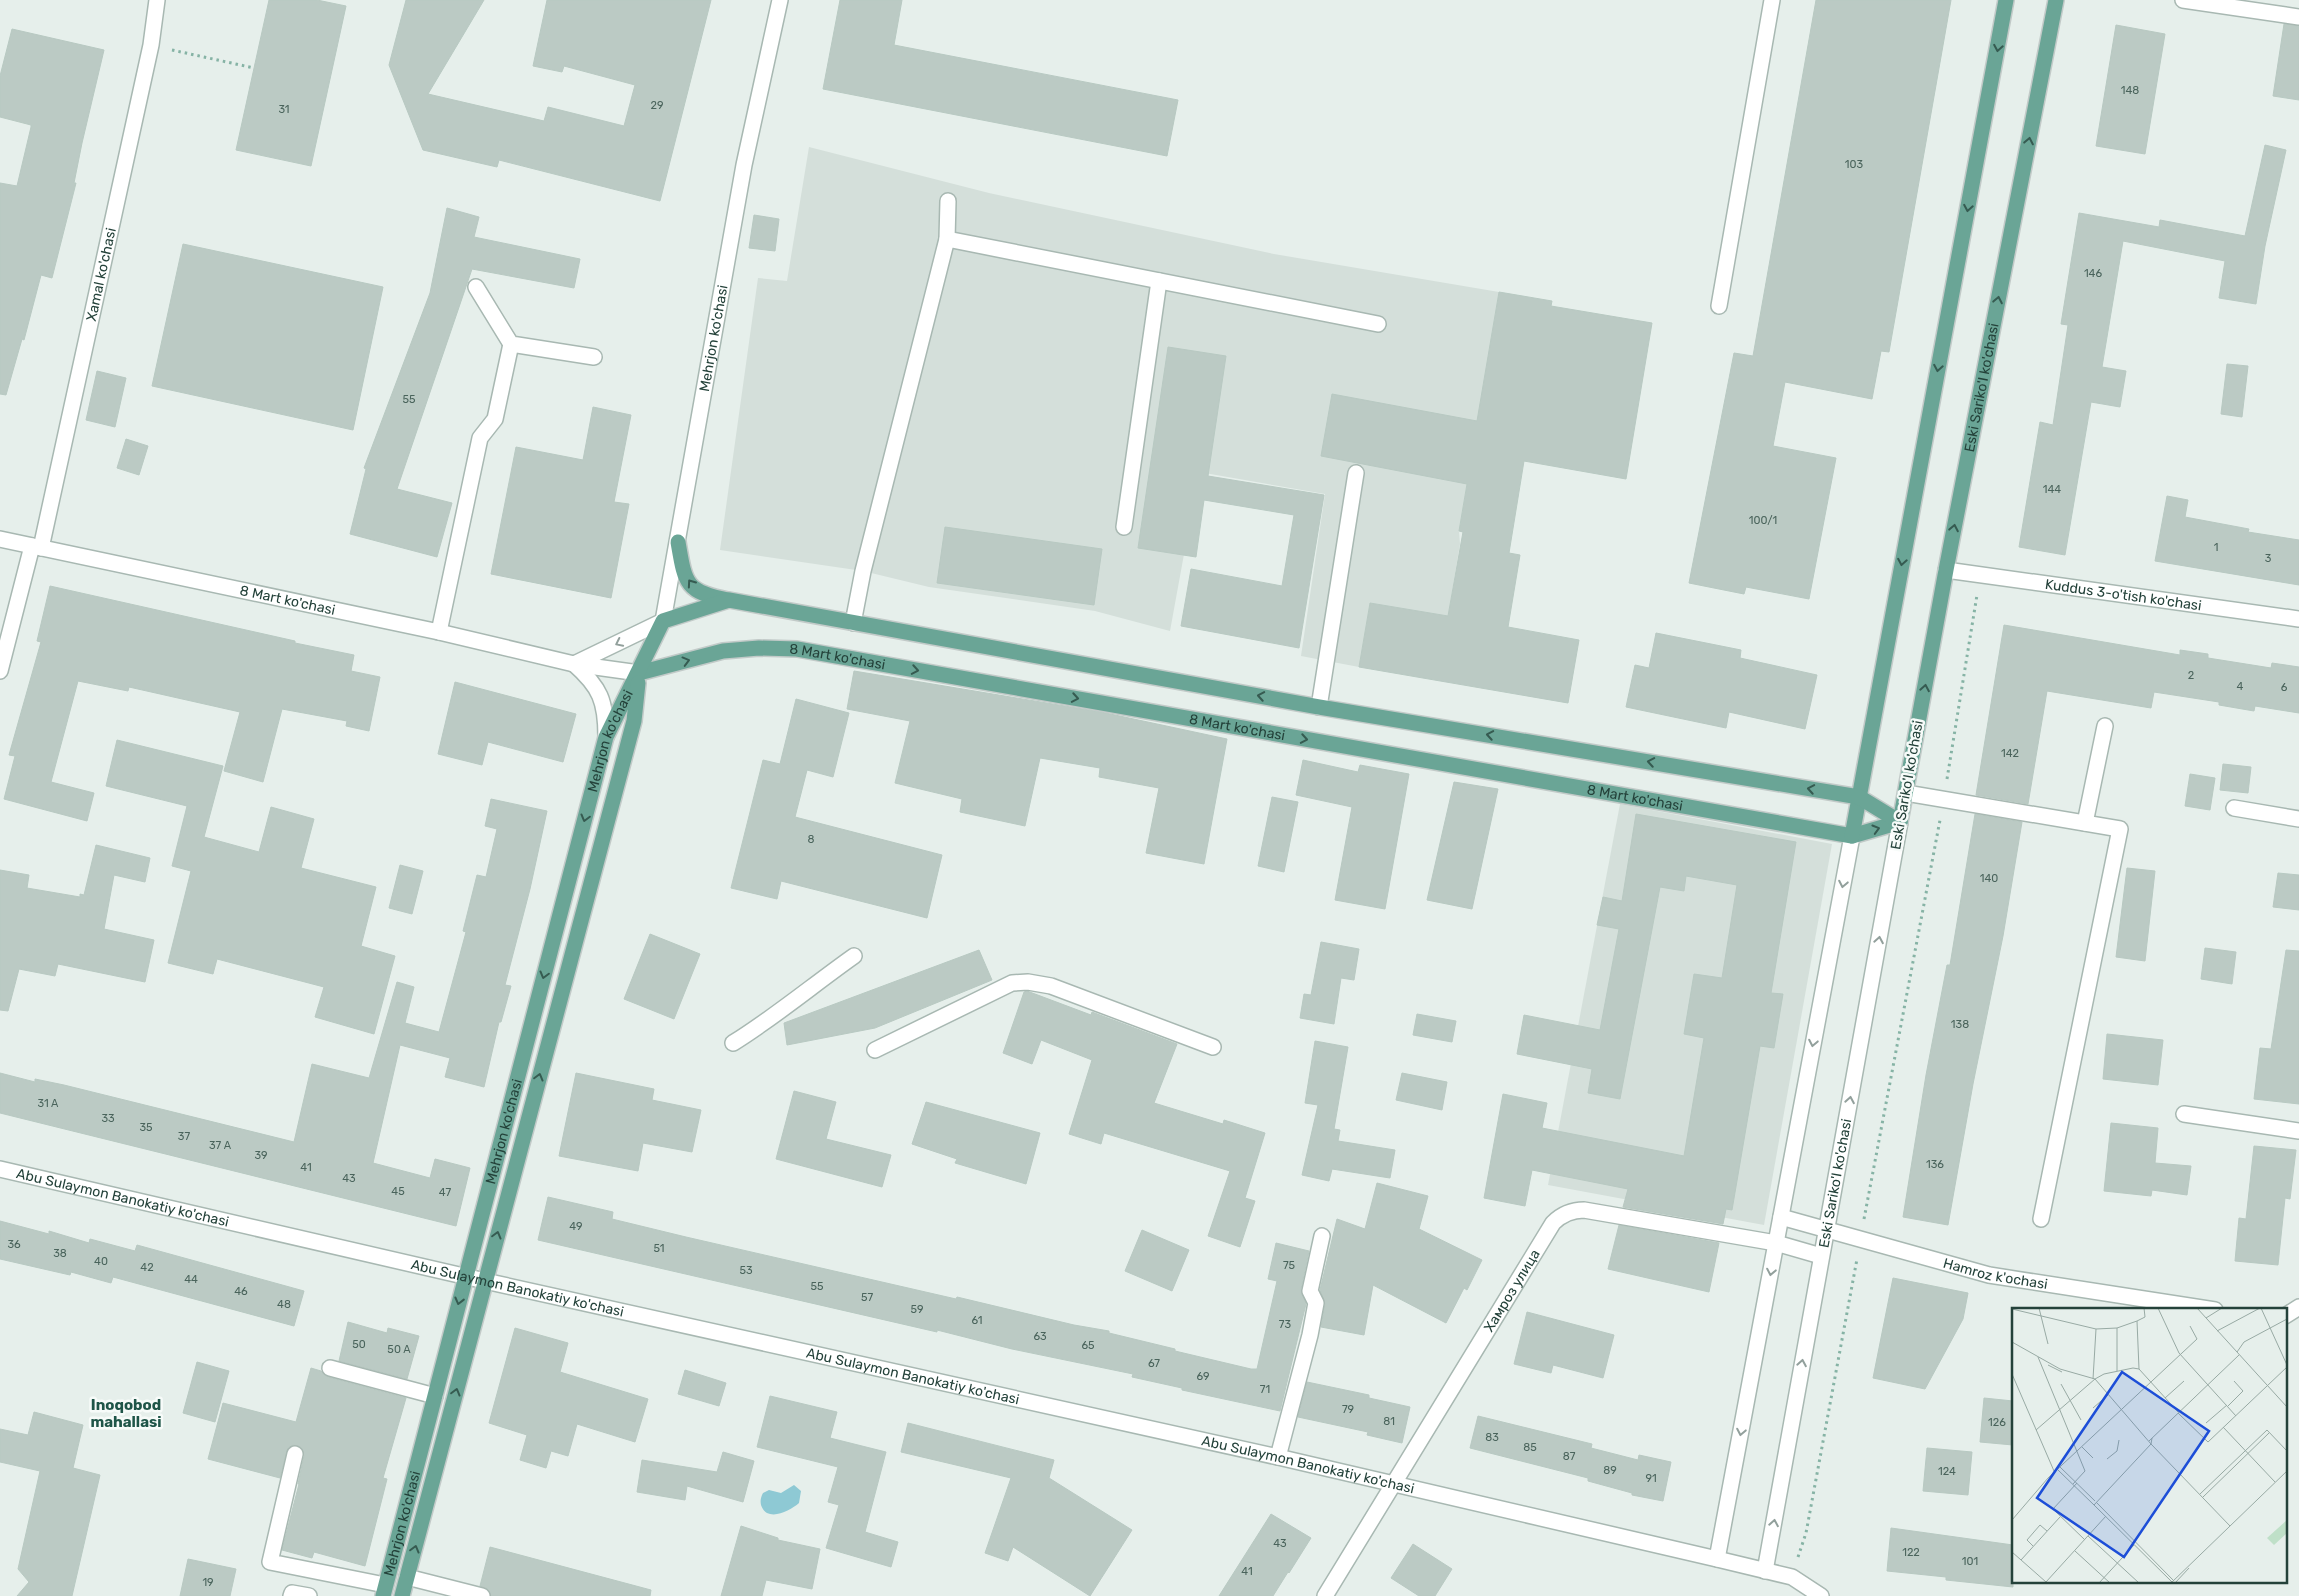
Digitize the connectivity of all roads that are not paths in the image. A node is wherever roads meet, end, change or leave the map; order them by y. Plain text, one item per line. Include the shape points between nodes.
1 (157, 0) edge
2 (780, 0) edge
3 (1772, 0) edge
4 (2006, 0) edge
5 (2056, 0) edge
6 (2183, 0) edge
7 (2299, 17) edge
8 (948, 201) dead end
9 (947, 238) junction
10 (1159, 281) junction
11 (476, 287) dead end
12 (1719, 306) dead end
13 (1378, 324) dead end
14 (511, 344) junction
15 (594, 357) dead end
16 (1356, 473) dead end
17 (1124, 527) dead end
18 (0, 539) edge
19 (678, 542) junction
20 (36, 547) junction
21 (1946, 570) junction
22 (729, 600) junction
23 (2299, 619) edge
24 (663, 621) junction
25 (853, 623) junction
26 (439, 632) junction
27 (574, 664) junction
28 (0, 671) edge
29 (639, 673) junction
30 (1319, 706) junction
31 (2104, 726) dead end
32 (606, 736) junction
33 (1906, 793) junction
34 (1859, 797) junction
35 (2234, 808) dead end
36 (2299, 819) edge
37 (1900, 822) junction
38 (2085, 823) junction
39 (1852, 836) junction
40 (854, 956) dead end
41 (733, 1043) dead end
42 (1213, 1047) dead end
43 (876, 1050) dead end
44 (2184, 1114) dead end
45 (2299, 1131) edge
46 (0, 1169) edge
47 (1781, 1218) junction
48 (2041, 1219) dead end
49 (1826, 1230) junction
50 (1322, 1236) dead end
51 (1776, 1243) junction
52 (1821, 1256) junction
53 (466, 1276) junction
54 (485, 1281) junction
55 (2299, 1307) edge
56 (2202, 1308) edge
57 (2286, 1315) edge
58 (330, 1368) dead end
59 (435, 1396) junction
60 (295, 1454) dead end
61 (1278, 1457) junction
62 (1395, 1484) junction
63 (1717, 1559) junction
64 (1765, 1571) junction
65 (407, 1577) junction
66 (384, 1591) edge
67 (291, 1596) edge
68 (309, 1596) edge
69 (402, 1596) edge
70 (482, 1596) edge
71 (1325, 1596) edge
72 (1820, 1596) edge

1 - 20 street, Xamal ko'chasi via 151,45
2 - 19 street, Mehrjon ko'chasi via 744,165
3 - 12 street
4 -> 34 main road
21 -> 5 main road, Eski Sariko'l ko'chasi
6 - 7 street
8 - 9 street
9 - 10 street
9 - 25 street via 863,571
10 - 13 street
10 - 17 street
11 - 14 street
14 - 15 street
14 - 26 street via 495,419 480,438
16 - 30 street
18 - 20 street, 8 Mart ko'chasi
22 -> 19 main road via 708,596 690,586
19 - 24 street, Mehrjon ko'chasi
20 - 26 street, 8 Mart ko'chasi
20 - 28 street, Xamal ko'chasi
21 - 23 street, Kuddus 3-o'tish ko'chasi
33 -> 21 main road, Eski Sariko'l ko'chasi
22 - 24 main road
22 - 25 main road
24 -> 27 street
24 - 29 main road, Mehrjon ko'chasi
30 -> 25 main road
26 - 27 street, 8 Mart ko'chasi
27 - 29 street, 8 Mart ko'chasi
27 - 32 street via 591,679 601,696
29 - 32 main road, Mehrjon ko'chasi
29 -> 39 main road, 8 Mart ko'chasi via 723,651 797,649
54 -> 29 main road, Mehrjon ko'chasi via 634,721
34 -> 30 main road
31 - 38 street
32 -> 53 main road, Mehrjon ko'chasi
33 - 37 main road, Eski Sariko'l ko'chasi
33 - 38 street
34 - 37 main road
34 - 39 main road
35 - 36 street
39 -> 37 main road, 8 Mart ko'chasi
49 -> 37 street, Eski Sariko'l ko'chasi
38 - 48 street via 2120,829
39 -> 47 street
40 - 41 street
42 - 43 street via 1051,986 1028,982 1012,983
44 - 45 street
46 - 53 street, Abu Sulaymon Banokatiy ko'chasi
47 - 49 street, Hamroz k'ochasi
47 - 51 street
49 - 52 street, Eski Sariko'l ko'chasi
49 - 56 street, Hamroz k'ochasi via 1989,1275
50 - 61 street via 1310,1292 1316,1303 1310,1335
51 - 52 street, Хамроз улица
51 - 62 street, Хамроз улица via 1584,1210 1565,1213 1553,1224
51 -> 63 street
64 -> 52 street, Eski Sariko'l ko'chasi
53 - 54 street, Abu Sulaymon Banokatiy ko'chasi
53 -> 59 main road, Mehrjon ko'chasi
54 - 61 street, Abu Sulaymon Banokatiy ko'chasi
65 -> 54 main road, Mehrjon ko'chasi
55 - 57 street
58 - 59 street
59 - 66 main road, Mehrjon ko'chasi
60 - 66 street via 270,1562
61 - 62 street, Abu Sulaymon Banokatiy ko'chasi
62 - 63 street, Abu Sulaymon Banokatiy ko'chasi
62 - 71 street, Хамроз улица
63 - 64 street, Abu Sulaymon Banokatiy ko'chasi
64 - 72 street, Abu Sulaymon Banokatiy ko'chasi via 1792,1577
65 - 69 main road, Mehrjon ko'chasi
65 - 70 street
67 - 68 street via 292,1593 300,1593

